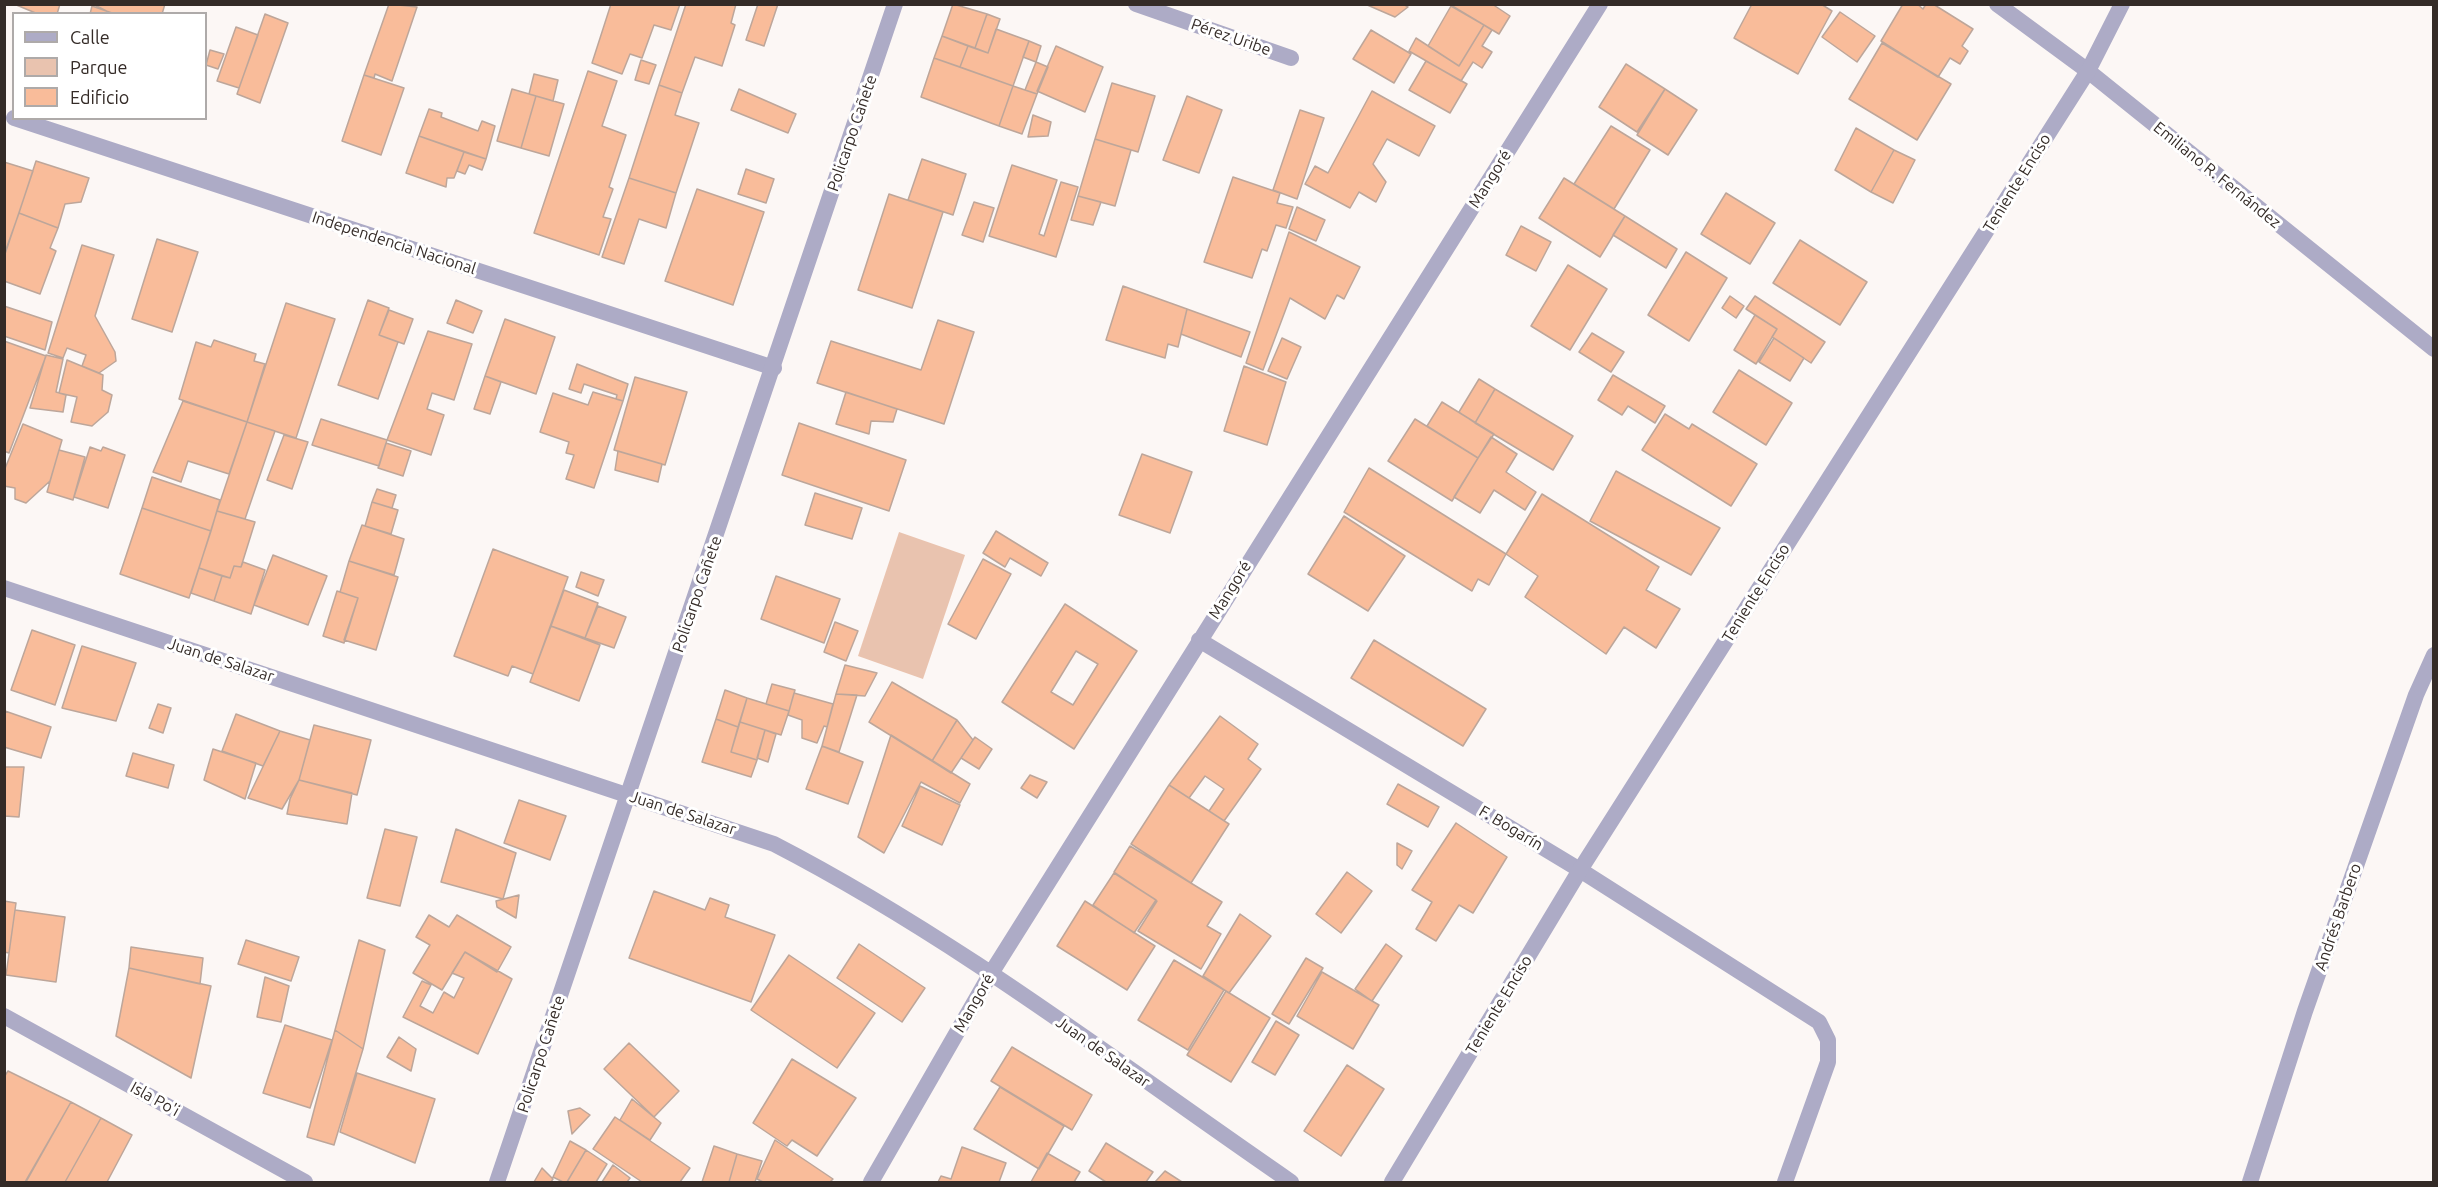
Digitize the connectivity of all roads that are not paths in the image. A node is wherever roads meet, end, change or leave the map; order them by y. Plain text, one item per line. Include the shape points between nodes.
1 (895, 4) edge
2 (1136, 4) edge
3 (1600, 4) edge
4 (1997, 4) edge
5 (2122, 4) edge
6 (1291, 58) dead end
7 (2088, 71) junction
8 (20, 120) edge
9 (2433, 349) edge
10 (774, 368) junction
11 (4, 588) edge
12 (1199, 640) junction
13 (2433, 655) edge
14 (628, 795) junction
15 (1580, 870) junction
16 (990, 975) junction
17 (4, 1016) edge
18 (305, 1182) edge
19 (497, 1182) edge
20 (871, 1182) edge
21 (1291, 1182) edge
22 (1392, 1182) edge
23 (1785, 1182) edge
24 (2250, 1182) edge

1 - 10 street, Policarpo Cañete
2 - 6 street, Pérez Uribe
3 - 12 street, Mangoré
4 - 7 street, Emiliano R. Fernández
5 - 7 street, Teniente Enciso
7 - 9 street, Emiliano R. Fernández
7 - 15 street, Teniente Enciso
8 - 10 street, Independencia Nacional
10 - 14 street, Policarpo Cañete
11 - 14 street, Juan de Salazar
12 - 15 street, F. Bogarín
12 - 16 street, Mangoré
13 - 24 street, Andrés Barbero via 2309,999
14 - 16 street, Juan de Salazar via 774,844 831,873
14 - 19 street, Policarpo Cañete
15 - 22 street, Teniente Enciso
15 - 23 street, F. Bogarín via 1819,1022 1828,1040 1828,1062
16 - 20 street, Mangoré
16 - 21 street, Juan de Salazar
17 - 18 street, Isla Po'i

